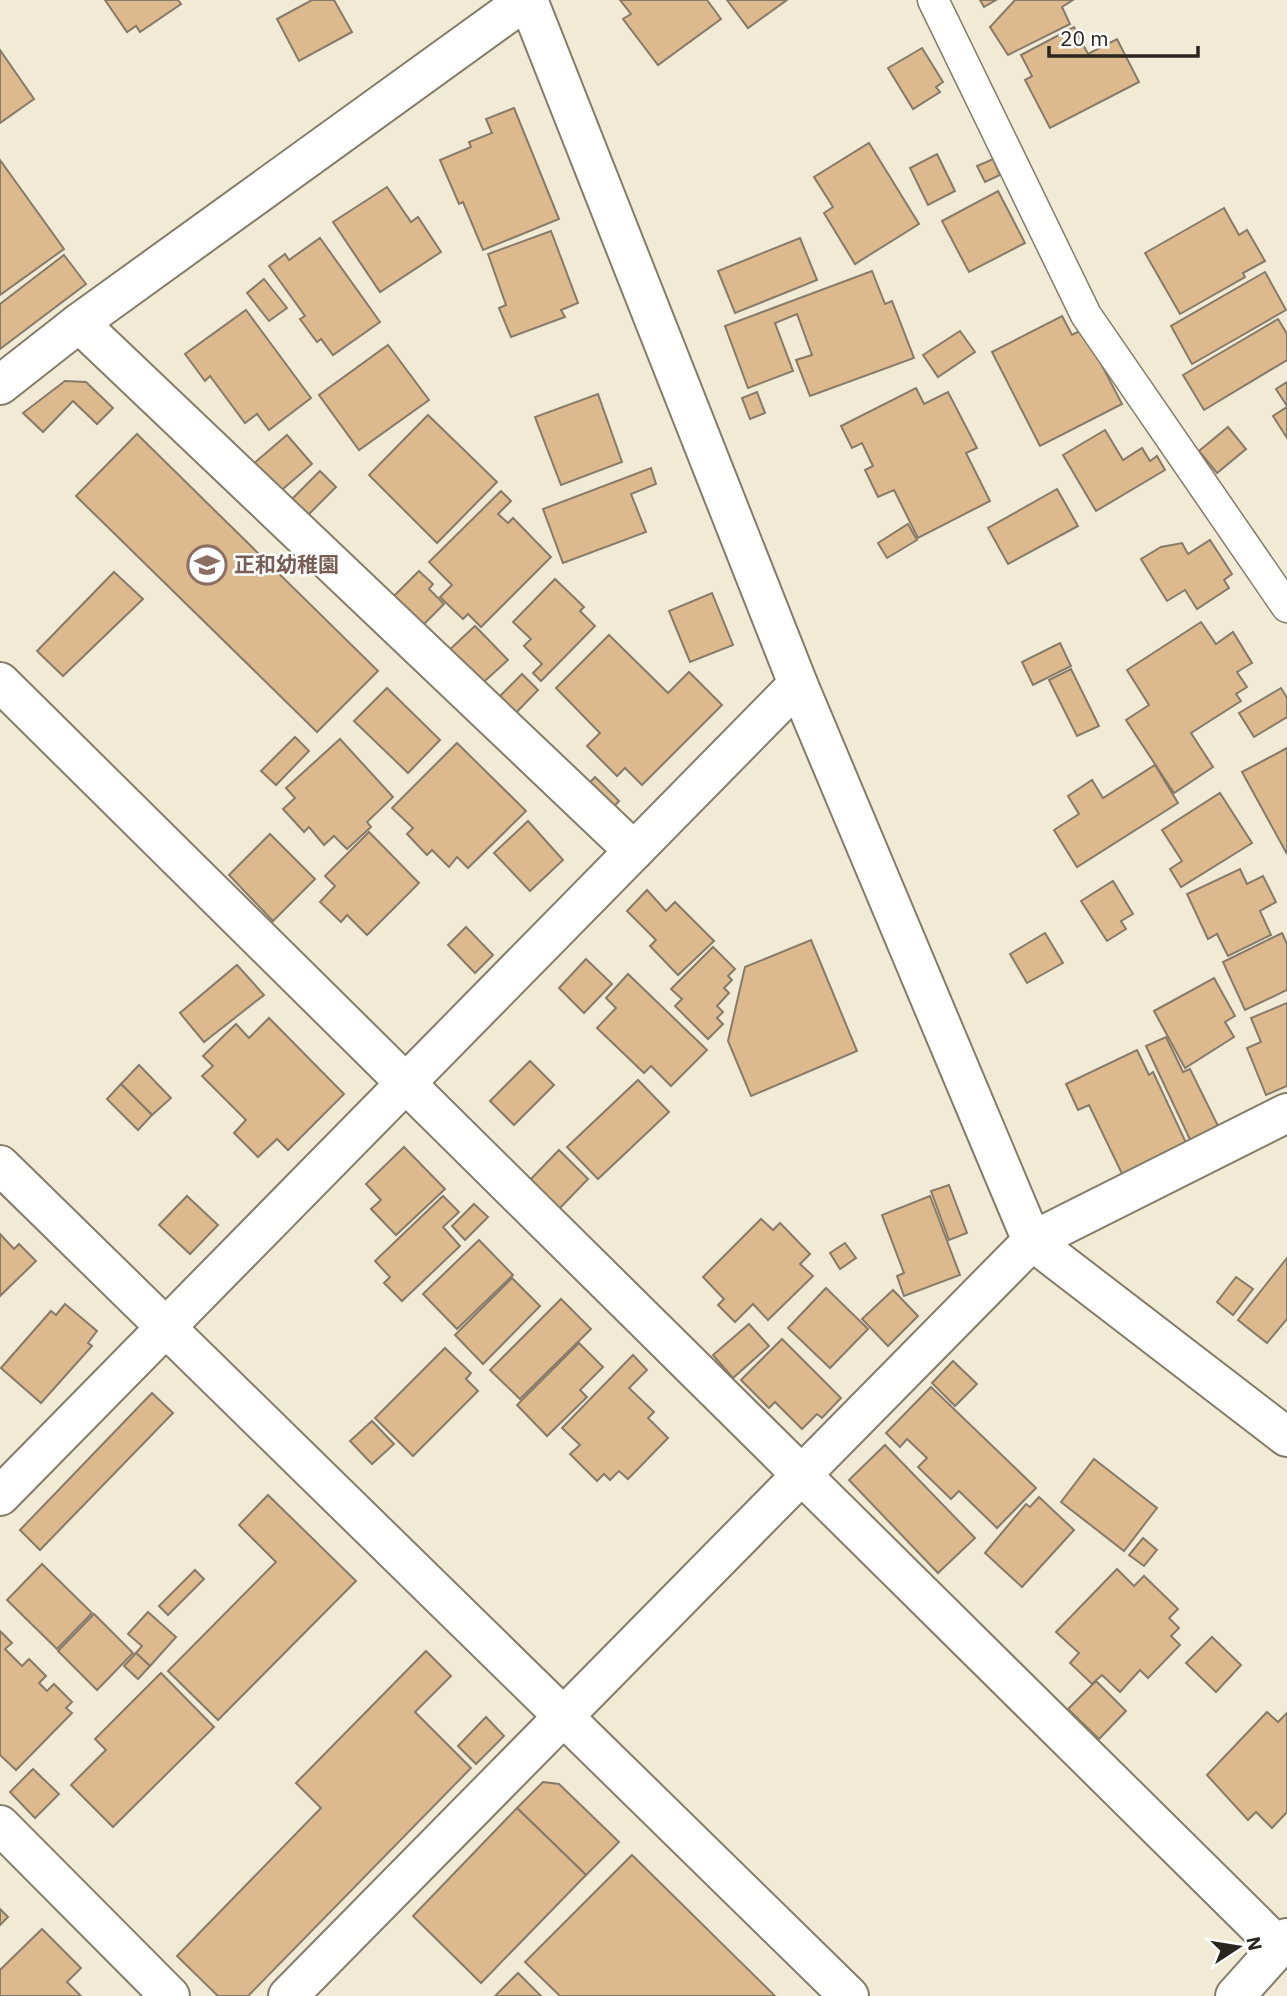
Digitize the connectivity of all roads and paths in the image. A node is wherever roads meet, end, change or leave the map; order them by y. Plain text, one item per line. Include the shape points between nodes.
1 (527, 0) edge
2 (933, 0) edge
3 (79, 323) junction
4 (0, 385) edge
5 (1287, 607) edge
6 (0, 682) edge
7 (798, 684) junction
8 (634, 852) junction
9 (405, 1084) junction
10 (1287, 1113) edge
11 (0, 1165) edge
12 (1032, 1241) junction
13 (166, 1328) junction
14 (1287, 1437) edge
15 (802, 1476) junction
16 (0, 1496) edge
17 (562, 1718) junction
18 (0, 1825) edge
19 (1283, 1943) edge
20 (170, 1996) edge
21 (288, 1996) edge
22 (849, 1996) edge
23 (1235, 1996) edge

1 - 3 street
1 - 7 street
2 - 5 lane via 1086,315
3 - 4 street
3 - 8 street
6 - 9 street
7 - 8 street
7 - 12 street
8 - 9 street
9 - 13 street
9 - 15 street
10 - 12 street
11 - 13 street
12 - 14 street
12 - 15 street
13 - 16 street
13 - 17 street
15 - 17 street
15 - 19 street
17 - 21 street
17 - 22 street
18 - 20 street
19 - 23 street

